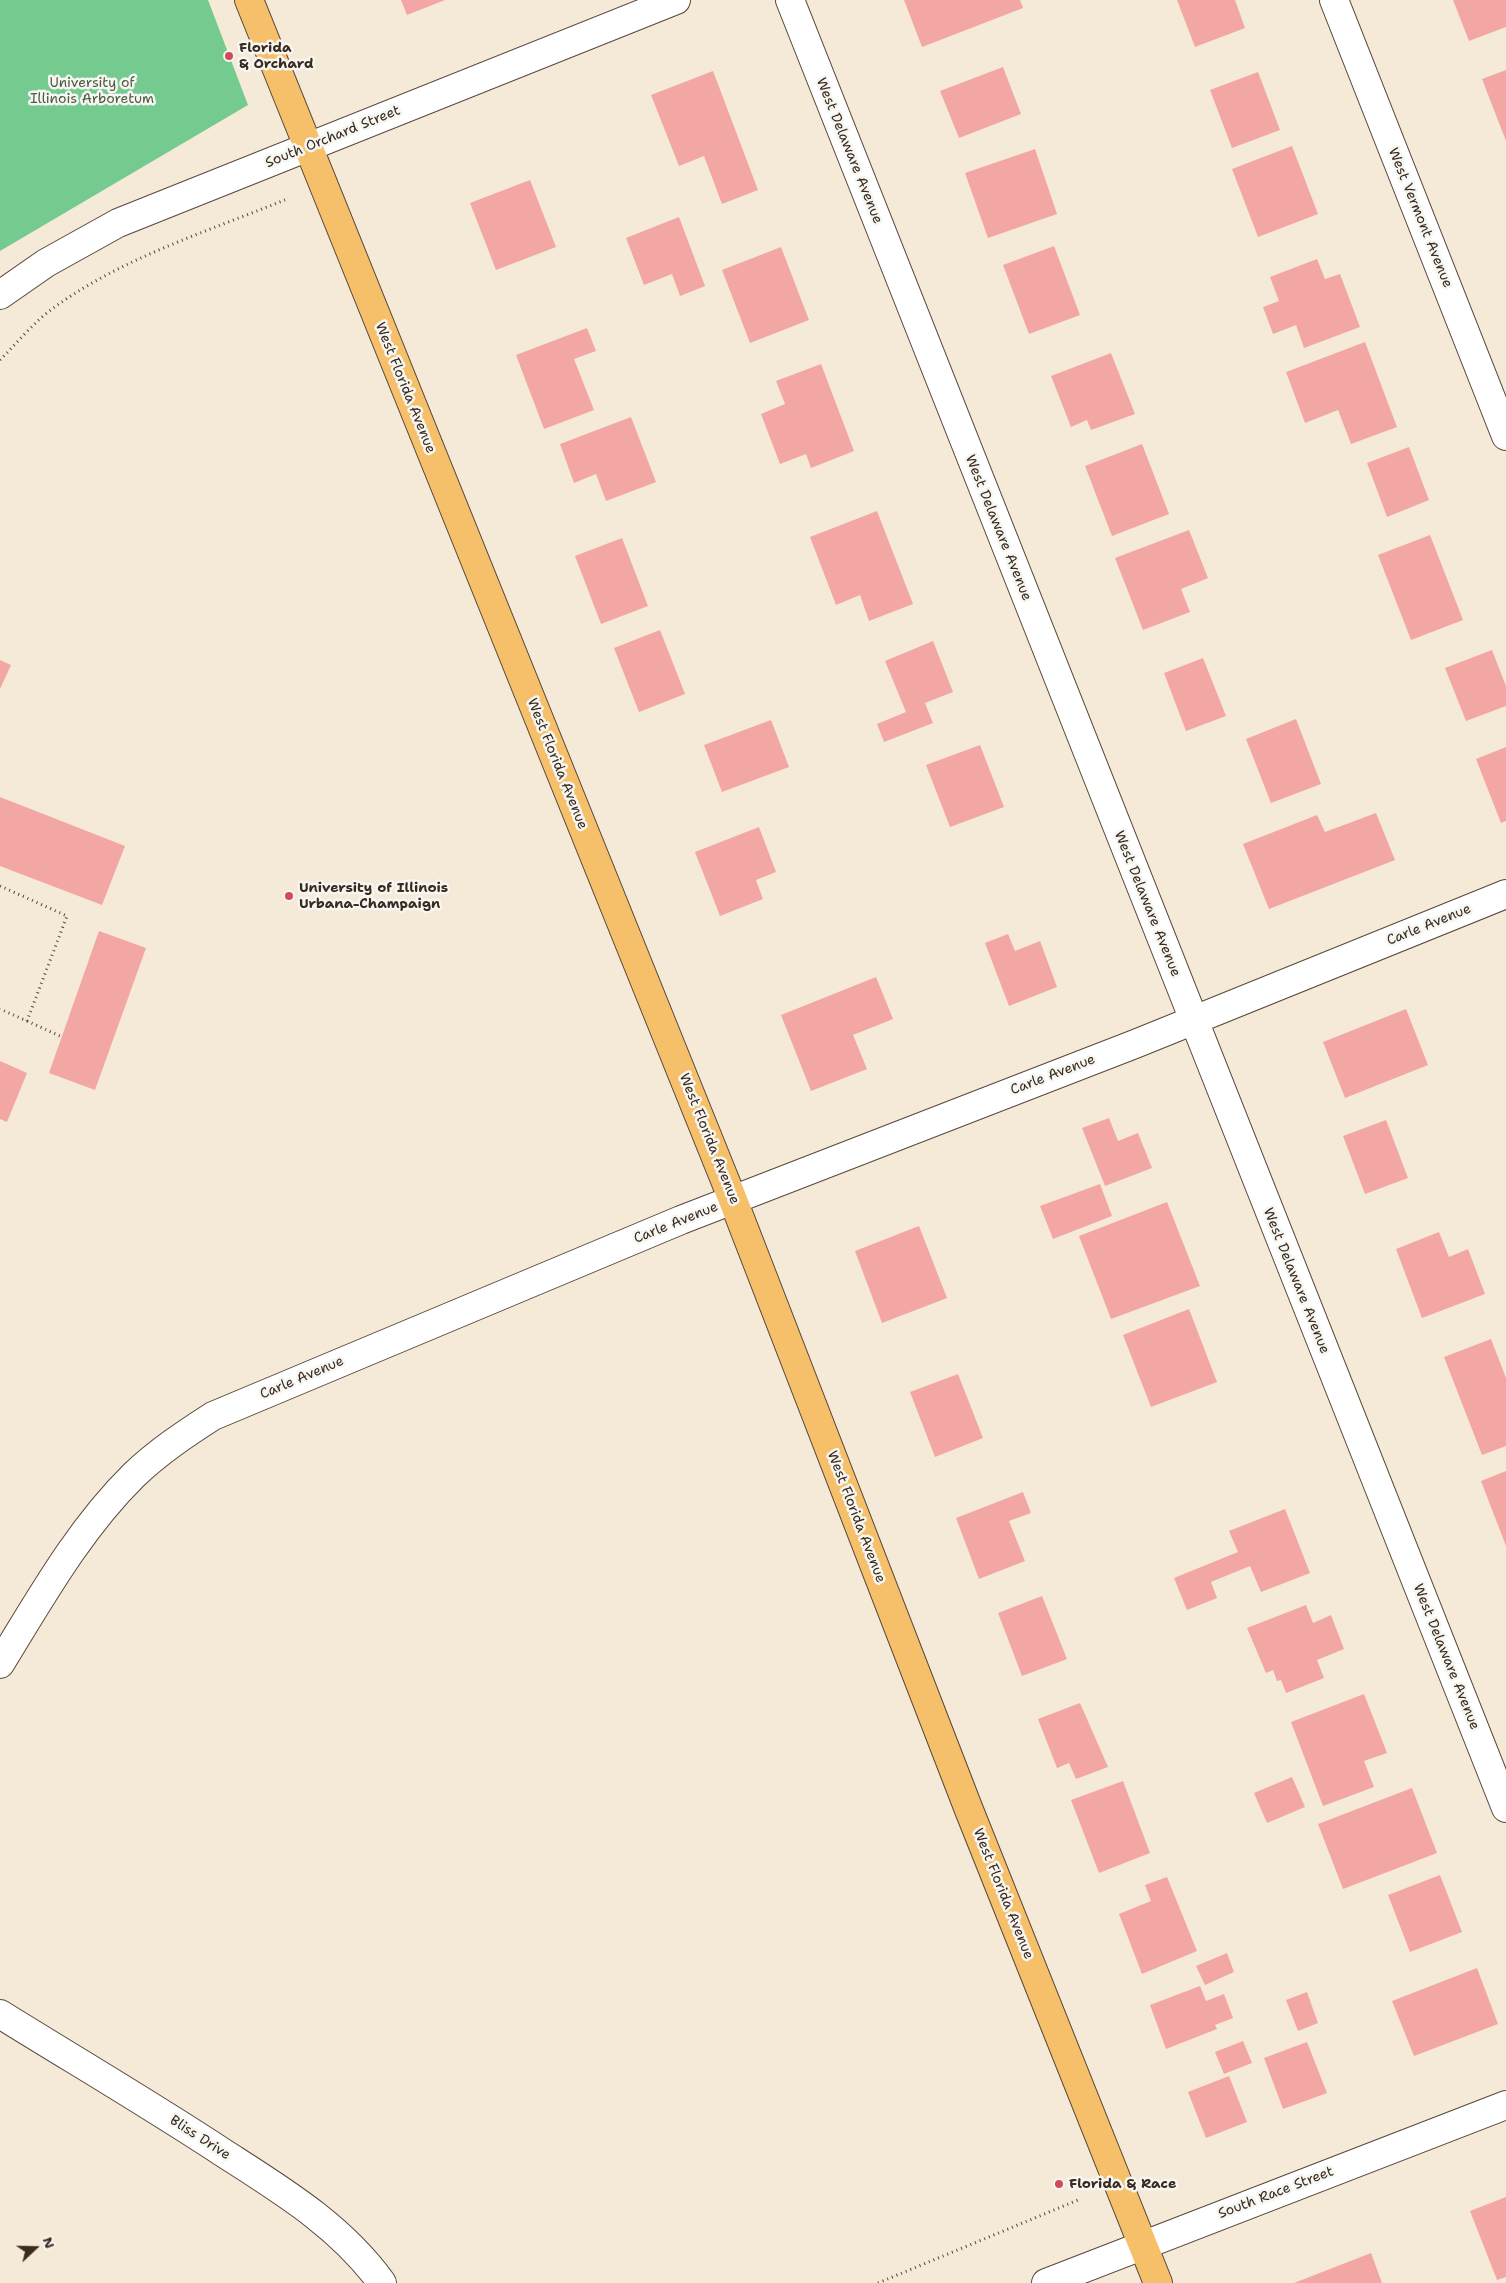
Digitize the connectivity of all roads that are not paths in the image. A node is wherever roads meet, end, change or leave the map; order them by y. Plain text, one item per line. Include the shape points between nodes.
1 (249, 0) edge
2 (676, 0) edge
3 (790, 0) edge
4 (1334, 0) edge
5 (307, 147) junction
6 (0, 295) edge
7 (1506, 436) edge
8 (1506, 894) edge
9 (1193, 1020) junction
10 (733, 1200) junction
11 (0, 1664) edge
12 (1506, 1808) edge
13 (0, 2014) edge
14 (1506, 2105) edge
15 (1143, 2245) junction
16 (382, 2283) edge
17 (1046, 2283) edge
18 (1158, 2283) edge

1 - 5 main road, West Florida Avenue
2 - 5 street, South Orchard Street
3 - 9 street, West Delaware Avenue
4 - 7 street, West Vermont Avenue
5 - 6 street, South Orchard Street via 118,223 46,263
5 - 10 main road, West Florida Avenue
8 - 9 street, Carle Avenue
9 - 10 street, Carle Avenue
9 - 12 street, West Delaware Avenue
10 - 11 street, Carle Avenue via 213,1416 169,1445 134,1475 104,1508 51,1582
10 - 15 main road, West Florida Avenue via 973,1820
13 - 16 street, Bliss Drive via 172,2119 307,2207 339,2234
14 - 15 street, South Race Street
15 - 17 street, South Race Street
15 - 18 main road, West Florida Avenue

